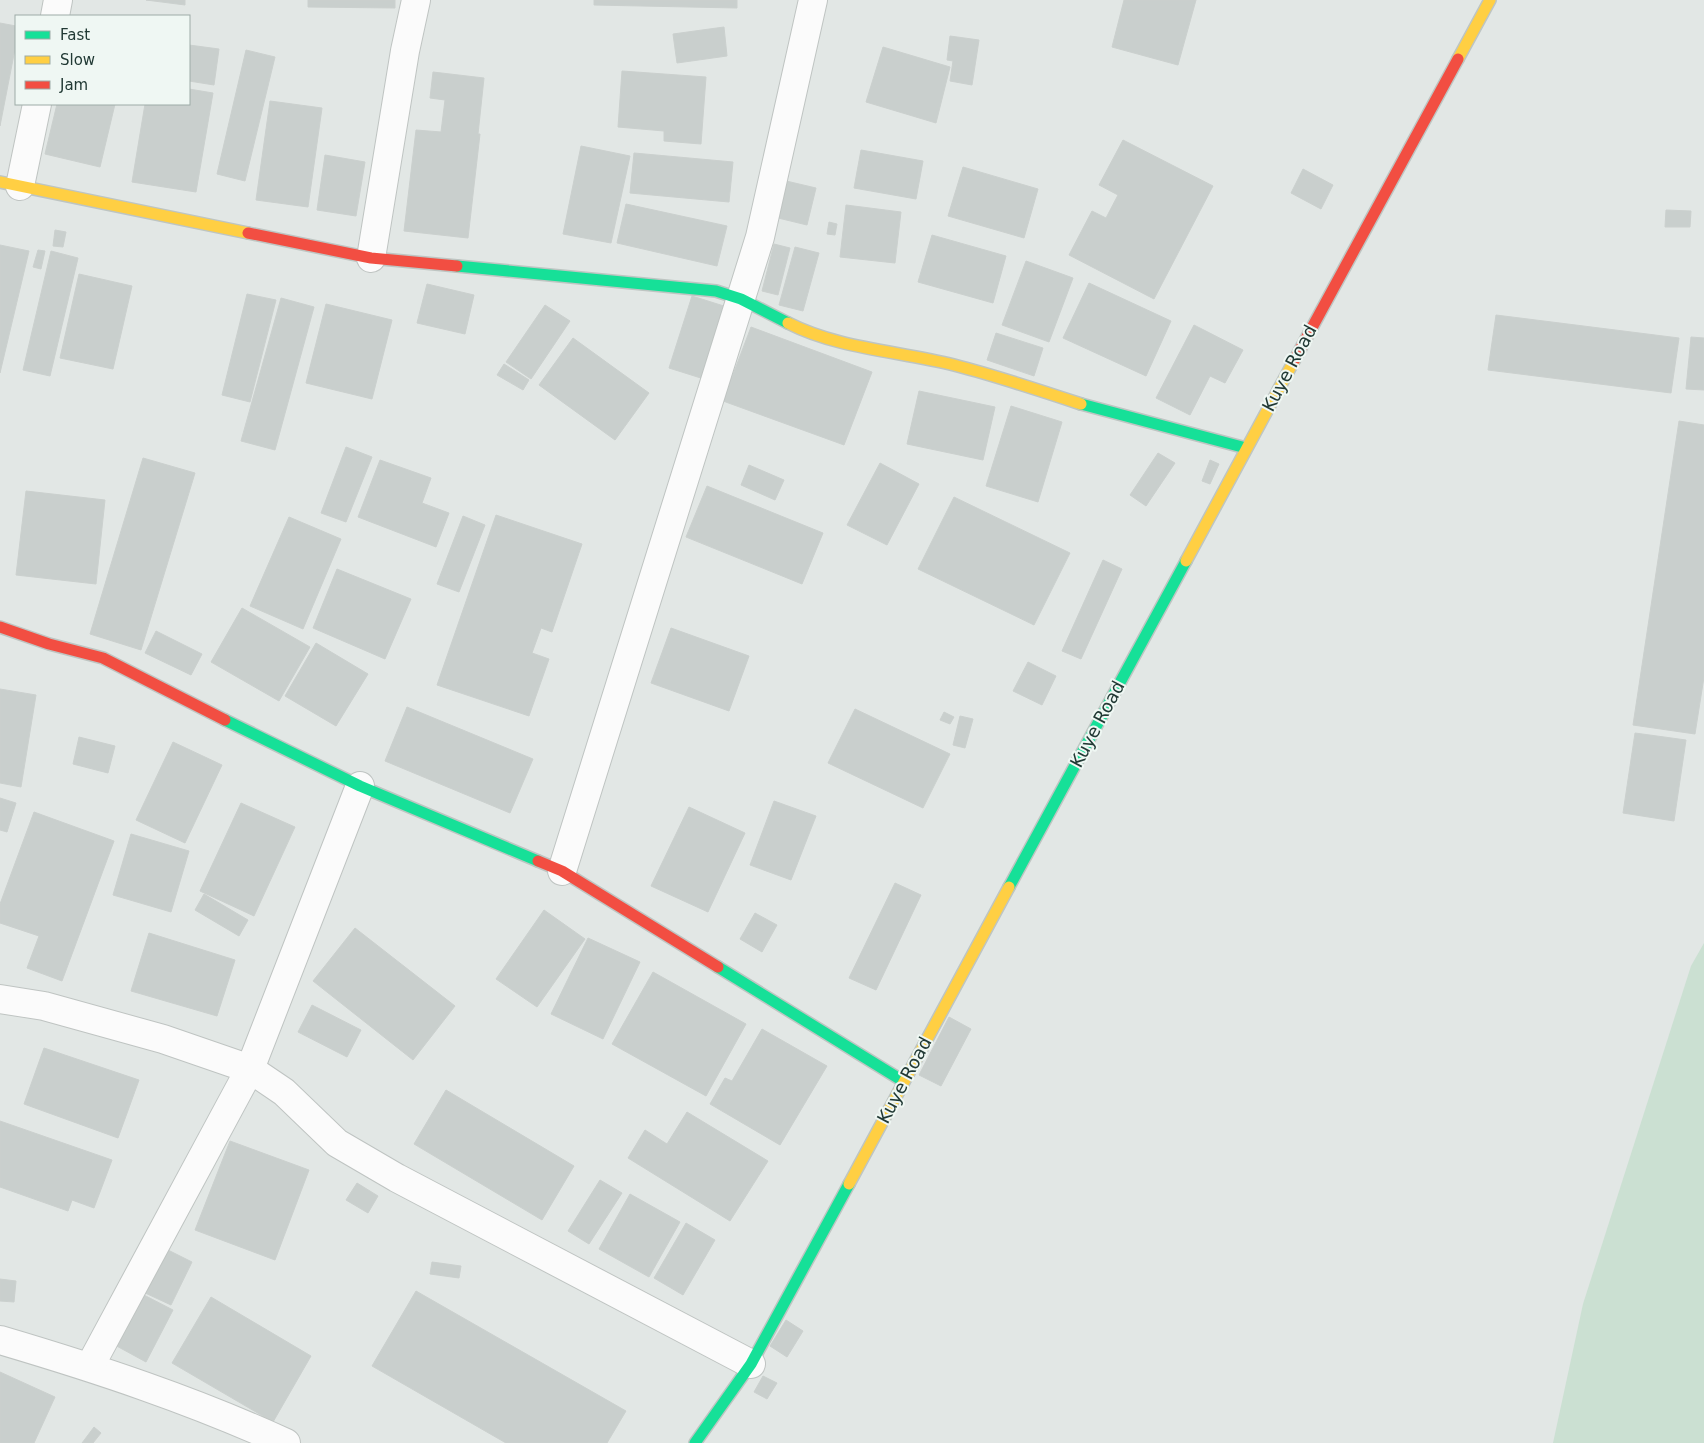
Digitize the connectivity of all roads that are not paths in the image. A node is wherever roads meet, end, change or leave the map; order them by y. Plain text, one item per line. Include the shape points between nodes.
1 (58, 0) edge
2 (416, 0) edge
3 (813, 0) edge
4 (1490, 0) edge
5 (55, 15) edge
6 (37, 105) edge
7 (10, 184) edge
8 (370, 258) junction
9 (741, 299) junction
10 (1246, 448) junction
11 (0, 627) edge
12 (360, 786) junction
13 (562, 871) junction
14 (0, 998) edge
15 (250, 1069) junction
16 (903, 1082) junction
17 (0, 1340) edge
18 (750, 1364) junction
19 (90, 1366) junction
20 (286, 1443) edge
21 (695, 1443) edge

1 - 5 street
2 - 8 street
3 - 9 street via 760,237
4 - 10 street, Kuye Road
6 - 7 street
7 - 8 street
8 - 9 street via 716,290
9 - 10 street via 798,328 850,345 953,366
9 - 13 street
10 - 16 street, Kuye Road
11 - 12 street via 103,658
12 - 13 street
12 - 15 street
13 - 16 street
14 - 15 street via 44,1006 163,1039
15 - 18 street via 284,1092 337,1143
15 - 19 street
16 - 18 street, Kuye Road
17 - 19 street
18 - 21 street, Kuye Road
19 - 20 street

